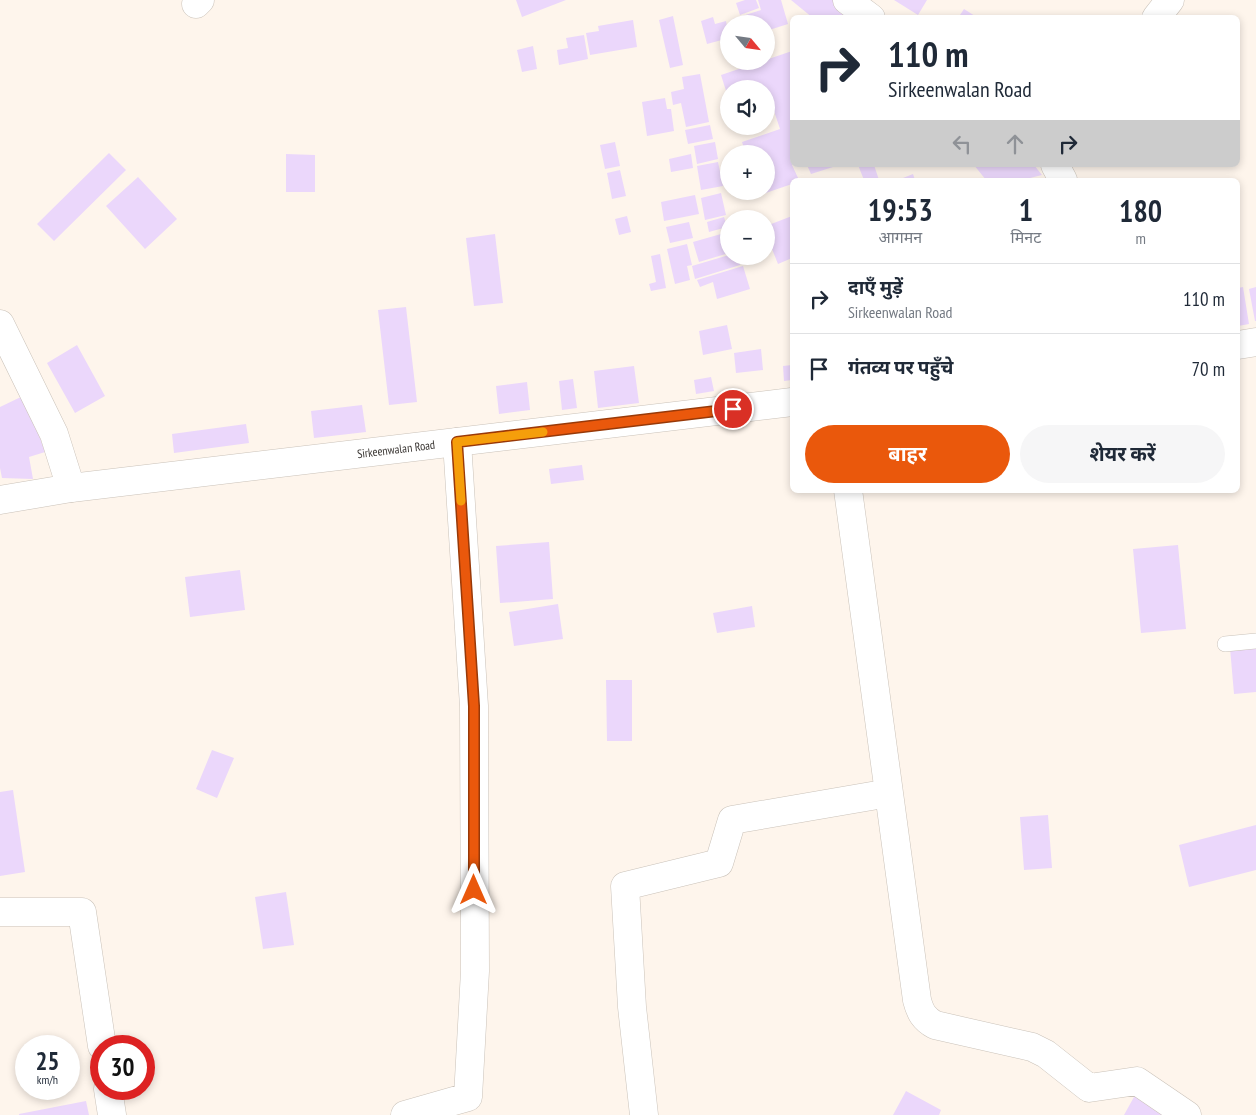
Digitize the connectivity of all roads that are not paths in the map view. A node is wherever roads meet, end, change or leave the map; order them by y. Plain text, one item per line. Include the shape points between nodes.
1 (847, 0) edge
2 (1170, 0) edge
3 (867, 15) edge
4 (1158, 15) edge
5 (0, 324) edge
6 (1256, 342) edge
7 (1240, 345) edge
8 (790, 402) edge
9 (457, 442) junction
10 (71, 488) junction
11 (848, 493) edge
12 (0, 500) edge
13 (1256, 641) edge
14 (1225, 644) dead end
15 (889, 793) junction
16 (0, 912) edge
17 (100, 1035) edge
18 (110, 1100) edge
19 (112, 1115) edge
20 (406, 1115) edge
21 (644, 1115) edge
22 (1187, 1115) edge

1 - 3 street
2 - 4 street
5 - 10 street via 54,434
6 - 7 street
8 - 9 street, Sirkeenwalan Road
9 - 10 street, Sirkeenwalan Road
9 - 20 street via 474,706 475,971 468,1097
10 - 12 street, Sirkeenwalan Road
11 - 15 street
13 - 14 lane
15 - 21 street via 732,820 719,863 625,886 632,1007
15 - 22 street via 917,1000 927,1021 1032,1047 1046,1054 1088,1088 1137,1081
16 - 17 street via 82,912
18 - 19 street

